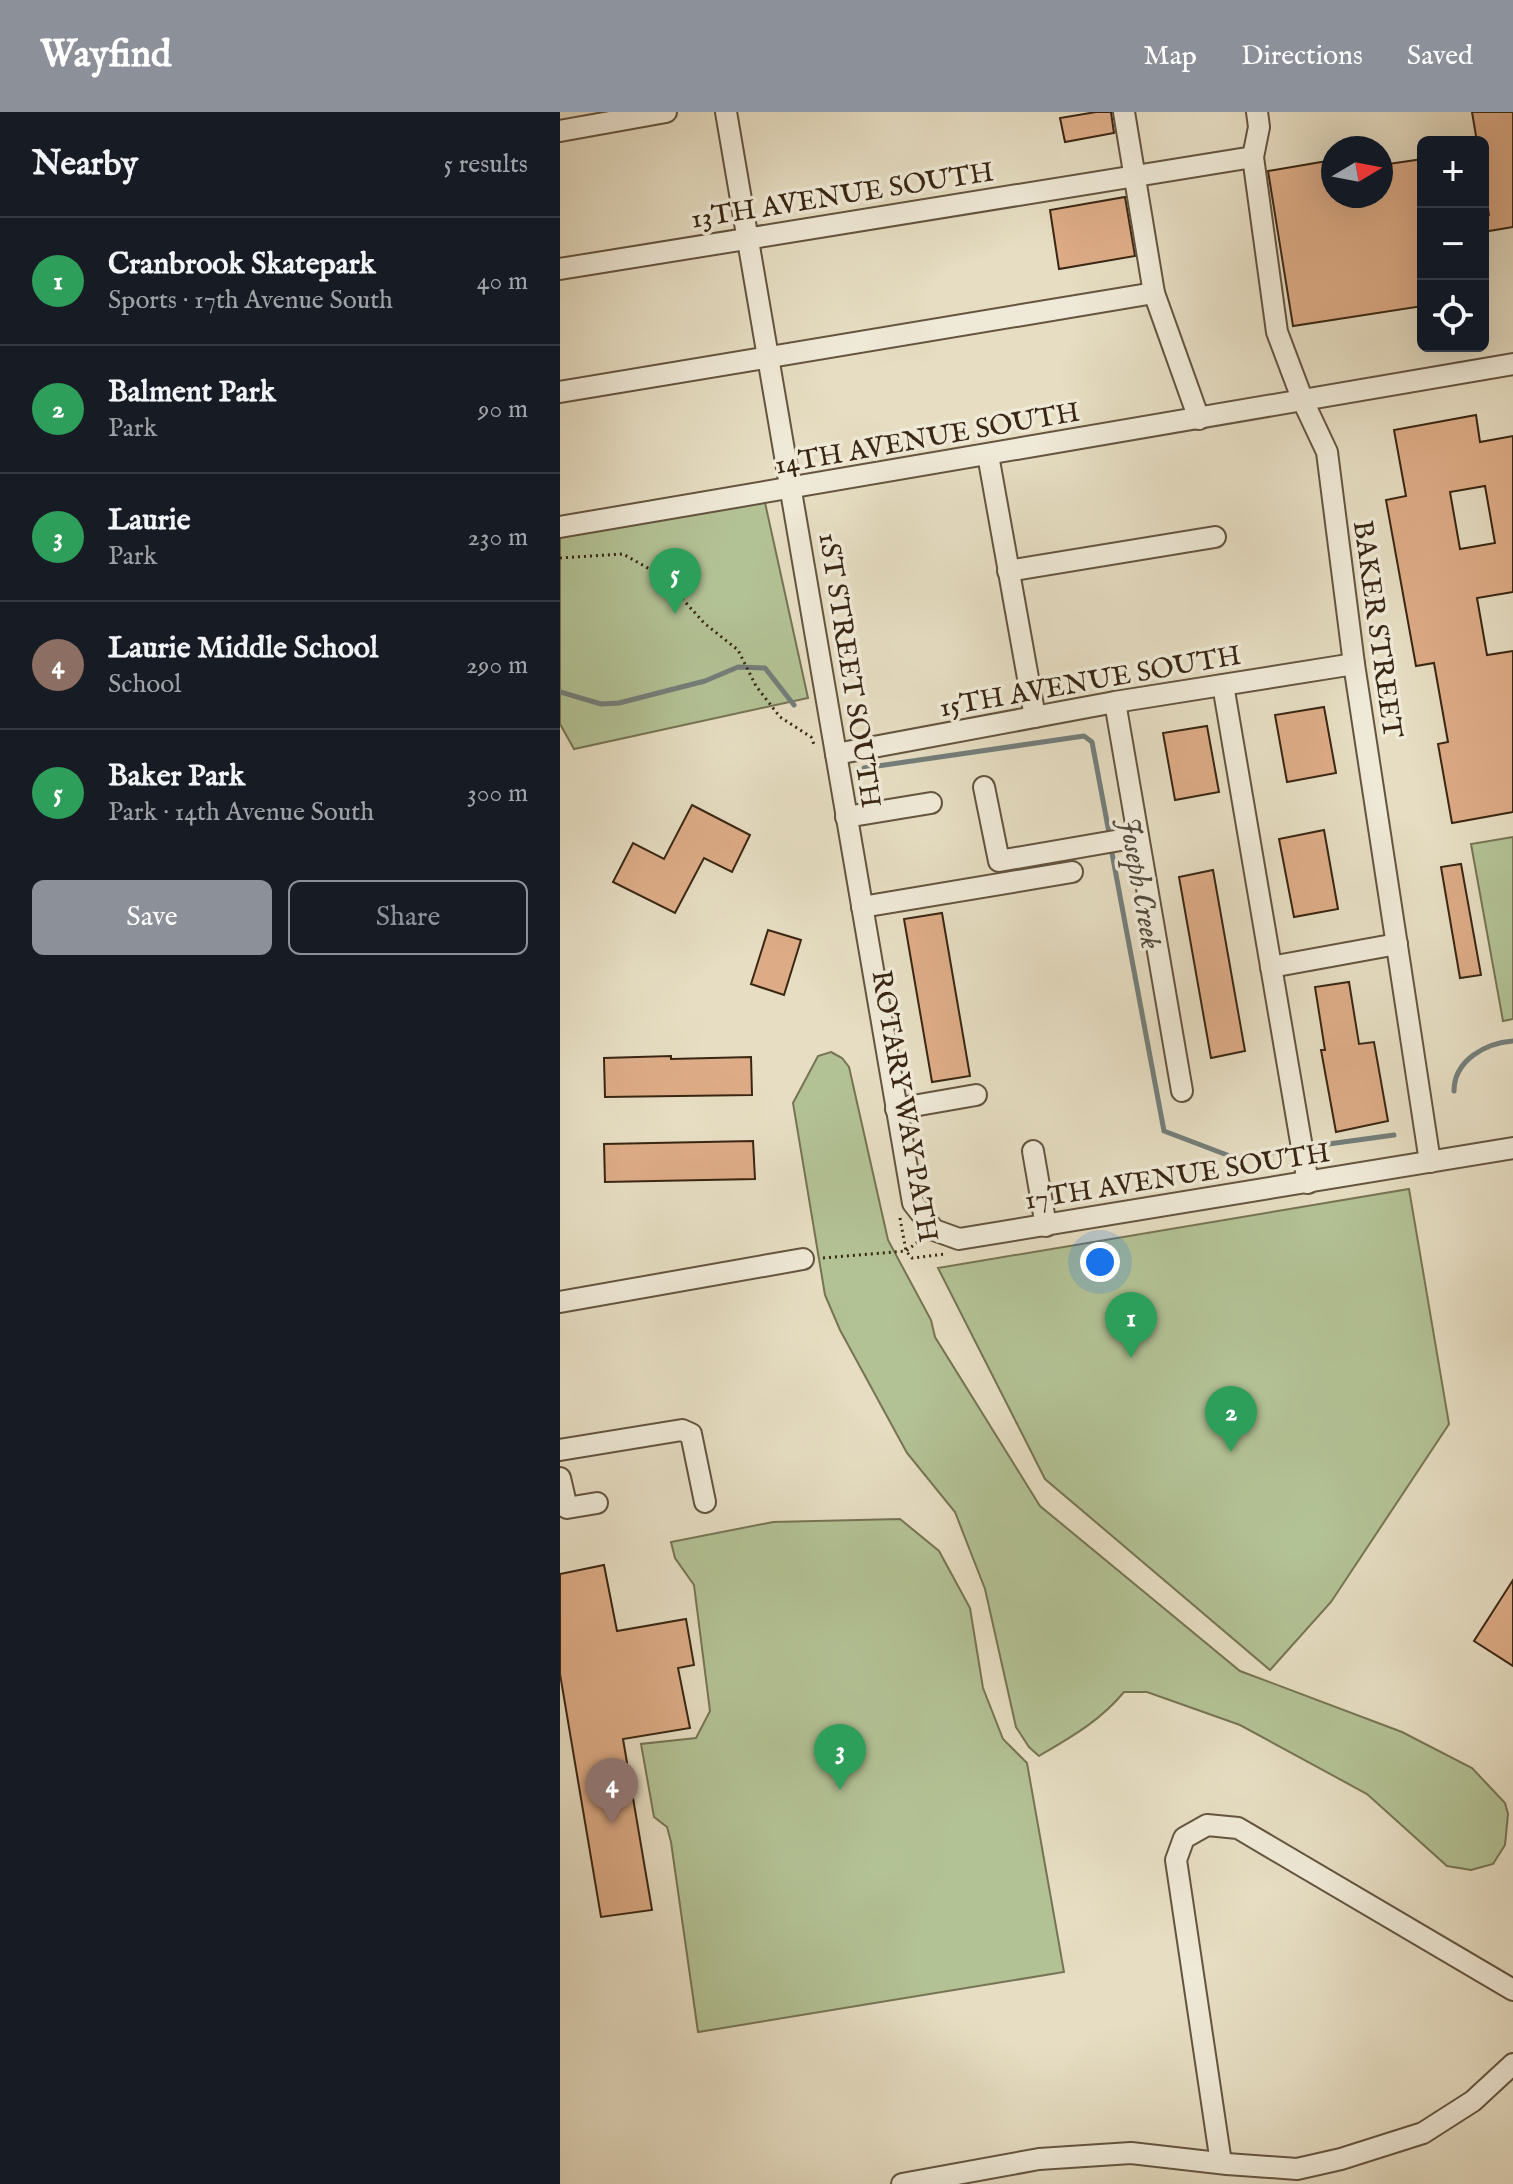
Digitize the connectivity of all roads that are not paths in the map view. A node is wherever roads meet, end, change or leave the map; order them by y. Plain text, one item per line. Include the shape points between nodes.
1 (666, 112) edge
2 (726, 112) edge
3 (1124, 112) edge
4 (1257, 112) edge
5 (560, 131) edge
6 (1253, 157) junction
7 (1134, 175) junction
8 (748, 237) junction
9 (560, 269) edge
10 (1154, 293) junction
11 (768, 356) junction
12 (1513, 364) edge
13 (560, 392) edge
14 (1303, 401) junction
15 (1199, 419) junction
16 (988, 455) junction
17 (793, 488) junction
18 (560, 527) edge
19 (1215, 537) dead end
20 (1008, 571) junction
21 (1354, 664) junction
22 (1223, 685) junction
23 (1115, 702) junction
24 (1035, 717) junction
25 (826, 752) junction
26 (984, 787) dead end
27 (931, 803) dead end
28 (846, 817) junction
29 (1138, 837) junction
30 (1072, 872) dead end
31 (862, 907) junction
32 (1397, 944) junction
33 (1271, 967) junction
34 (1182, 1091) dead end
35 (976, 1095) dead end
36 (896, 1109) junction
37 (1513, 1148) edge
38 (1033, 1151) dead end
39 (1430, 1162) junction
40 (1308, 1183) junction
41 (1046, 1226) junction
42 (934, 1230) joint
43 (803, 1259) dead end
44 (560, 1302) edge
45 (560, 1450) edge
46 (560, 1478) edge
47 (705, 1502) dead end
48 (597, 1503) dead end
49 (1513, 1990) edge
50 (1513, 2064) edge
51 (1221, 2163) junction
52 (902, 2184) edge

1 - 5 street
2 - 8 street, 1ST STREET SOUTH
3 - 7 street
4 - 6 street, BAKER STREET
6 - 7 street, 13TH AVENUE SOUTH
6 - 14 street, BAKER STREET via 1277,332
7 - 8 street, 13TH AVENUE SOUTH
7 - 10 street
8 - 9 street, 13TH AVENUE SOUTH
8 - 11 street, 1ST STREET SOUTH
10 - 11 street
10 - 15 street
11 - 13 street
11 - 17 street, 1ST STREET SOUTH
12 - 14 street, 14TH AVENUE SOUTH
14 - 15 street, 14TH AVENUE SOUTH
14 - 21 street, BAKER STREET via 1327,452
15 - 16 street, 14TH AVENUE SOUTH
16 - 17 street, 14TH AVENUE SOUTH
16 - 20 street
17 - 18 street, 14TH AVENUE SOUTH
17 - 25 street, 1ST STREET SOUTH
19 - 20 street
20 - 24 street
21 - 22 street, 15TH AVENUE SOUTH
21 - 32 street, BAKER STREET
22 - 23 street, 15TH AVENUE SOUTH
22 - 33 street
23 - 24 street, 15TH AVENUE SOUTH
23 - 29 street
24 - 25 street, 15TH AVENUE SOUTH
25 - 28 street, 1ST STREET SOUTH
26 - 29 street via 999,861
27 - 28 street
28 - 31 street, 1ST STREET SOUTH
29 - 34 street
30 - 31 street
31 - 36 street, 1ST STREET SOUTH
32 - 33 street
32 - 39 street, BAKER STREET
33 - 40 street
35 - 36 street
36 - 42 street, 1ST STREET SOUTH via 913,1203
37 - 39 street, 17TH AVENUE SOUTH
38 - 41 street
39 - 40 street, 17TH AVENUE SOUTH
40 - 41 street, 17TH AVENUE SOUTH
41 - 42 street, 17TH AVENUE SOUTH via 959,1239
43 - 44 street
45 - 47 street via 682,1430 691,1434
46 - 48 street via 567,1508
49 - 51 street via 1238,1828 1207,1825 1184,1838 1176,1860
50 - 51 street via 1473,2101 1423,2133 1297,2169
51 - 52 street via 1131,2153 1039,2159

